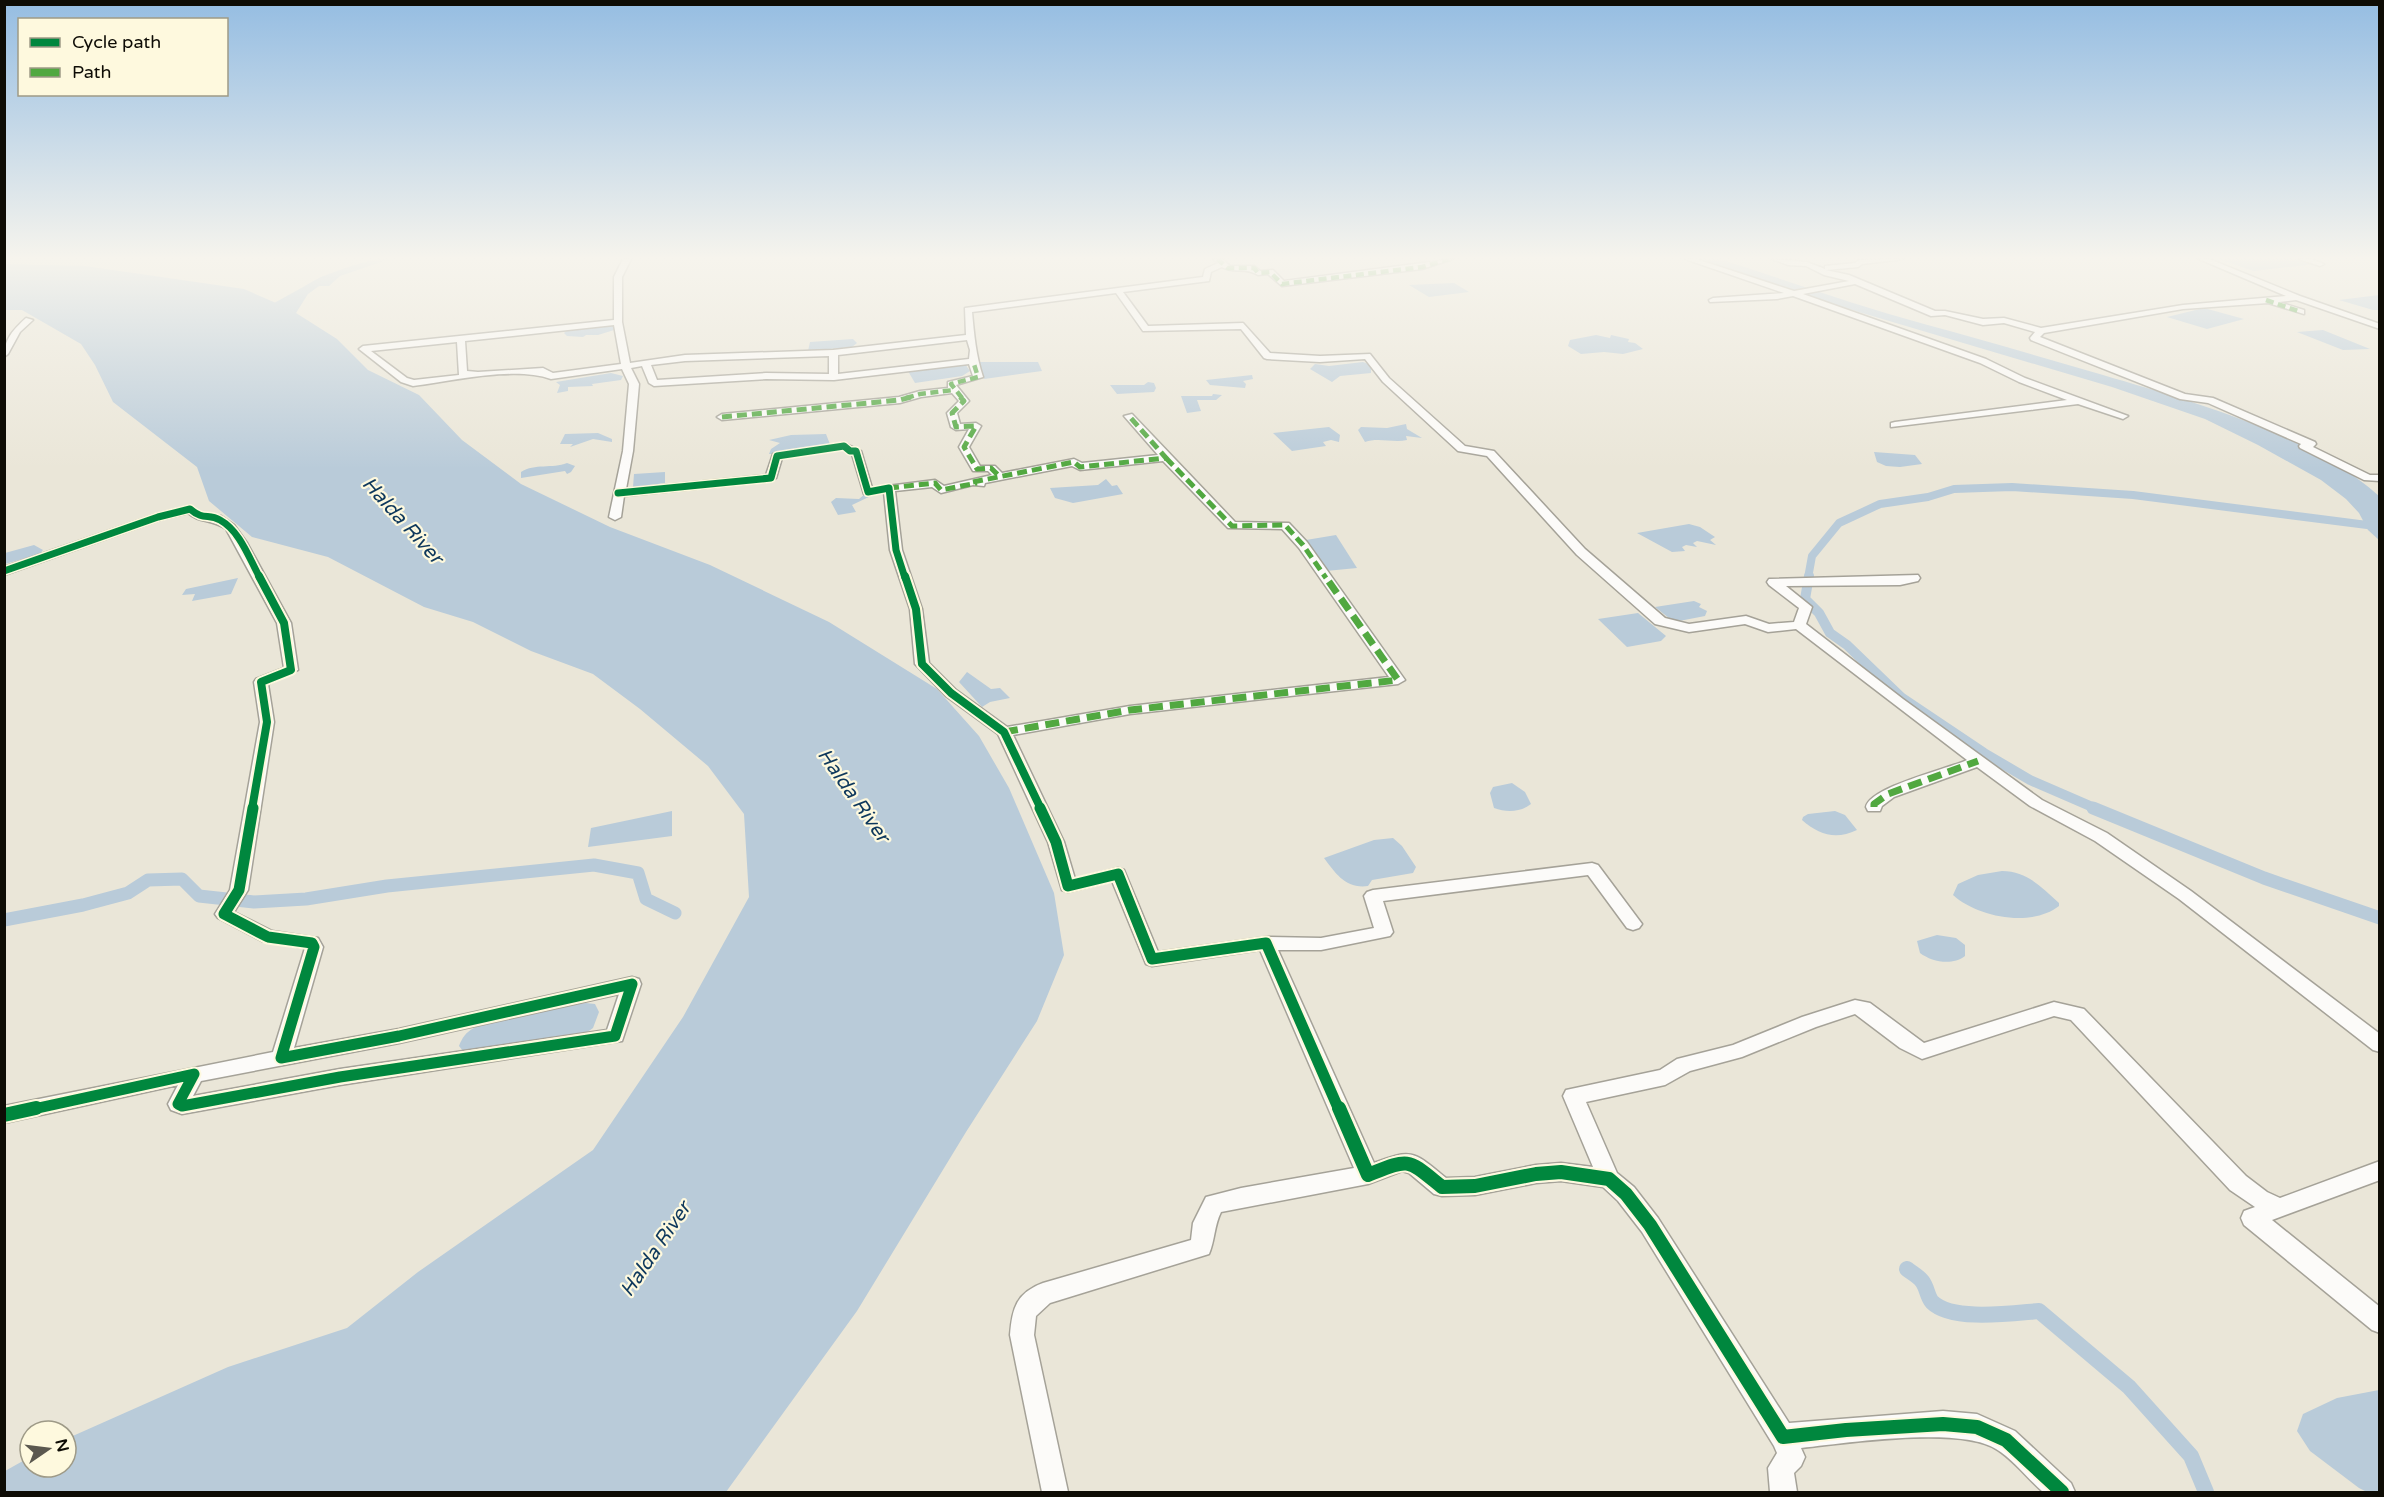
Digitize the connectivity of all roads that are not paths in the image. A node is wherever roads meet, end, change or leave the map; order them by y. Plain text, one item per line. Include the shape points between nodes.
1 (19, 329) edge
2 (555, 329) edge
3 (619, 329) edge
4 (969, 329) edge
5 (1245, 329) edge
6 (1889, 329) edge
7 (2034, 329) edge
8 (2054, 329) edge
9 (2041, 331) junction
10 (969, 337) junction
11 (461, 339) junction
12 (832, 353) junction
13 (4, 354) edge
14 (973, 361) junction
15 (646, 364) junction
16 (627, 366) junction
17 (485, 374) junction
18 (834, 377) junction
19 (954, 390) junction
20 (2079, 401) junction
21 (1129, 416) dead end
22 (722, 417) dead end
23 (2123, 417) dead end
24 (1896, 425) dead end
25 (1166, 458) junction
26 (1000, 477) junction
27 (2379, 478) edge
28 (973, 482) junction
29 (988, 486) dead end
30 (889, 488) junction
31 (618, 493) junction
32 (615, 517) dead end
33 (4, 571) edge
34 (1914, 578) dead end
35 (1799, 625) junction
36 (1004, 732) junction
37 (1978, 761) junction
38 (1874, 807) dead end
39 (1634, 924) dead end
40 (1266, 944) junction
41 (2379, 1045) edge
42 (281, 1058) junction
43 (194, 1074) junction
44 (4, 1115) edge
45 (2379, 1170) edge
46 (1368, 1175) junction
47 (1609, 1179) junction
48 (2278, 1207) junction
49 (2379, 1322) edge
50 (1783, 1437) junction
51 (1055, 1492) edge
52 (1784, 1492) edge
53 (2061, 1492) edge

1 - 13 street
2 - 11 street
3 - 16 street
4 - 10 street
5 - 35 street via 1267,356 1367,357 1386,380 1461,449 1490,453 1581,552 1660,621 1689,628 1746,620 1768,628
6 - 20 street via 1983,361
7 - 9 street
8 - 9 street
9 - 27 street via 2034,338 2183,398 2210,400 2311,444 2304,446 2368,478
10 - 12 street
10 - 14 street
11 - 17 street via 465,363 462,373
11 - 17 street via 363,349 413,383
12 - 15 street via 707,356
12 - 18 street
14 - 18 street
14 - 19 street via 978,377 951,384
15 - 16 street
15 - 18 street via 654,383 766,376
16 - 17 street via 551,376 543,371
16 - 31 street via 634,384 628,452
19 - 22 street via 900,400
19 - 26 street via 964,401 952,413 956,427 976,426 964,447 977,469 991,468
20 - 23 street
20 - 24 street
21 - 25 street
25 - 26 street via 1080,467 1074,462
25 - 36 street via 1232,526 1285,525 1398,680 1130,710
26 - 28 street
28 - 29 street
28 - 30 street via 942,490 935,483
30 - 31 street via 868,492 856,451 844,446 777,456 771,478
30 - 36 street via 896,550 916,609 922,664 951,693
31 - 32 street
33 - 42 street via 190,509 199,517 217,518 230,527 253,563 284,623 291,670 261,682 267,722 234,898 224,914 268,937 314,946
34 - 35 street via 1773,582 1806,607
35 - 37 street
36 - 40 street via 1056,842 1068,886 1118,874 1152,959
37 - 38 street via 1888,794
37 - 41 street via 2036,803 2101,837 2185,896
39 - 40 street via 1592,869 1373,896 1384,932 1321,944
40 - 46 street
42 - 43 street
42 - 43 street via 632,984 615,1036 340,1077 182,1106 178,1104
43 - 44 street
45 - 48 street
46 - 47 street via 1401,1162 1415,1165 1442,1187 1475,1186 1561,1172
46 - 51 street via 1214,1204 1204,1223 1201,1247 1043,1294 1024,1311 1022,1335
47 - 48 street via 1573,1096 1665,1077 1684,1065 1735,1052 1855,1006 1922,1051 2054,1009 2082,1018 2238,1183
47 - 50 street via 1650,1224
48 - 49 street via 2252,1218
50 - 52 street via 1792,1457 1781,1468
50 - 53 street via 1969,1425 2006,1440

